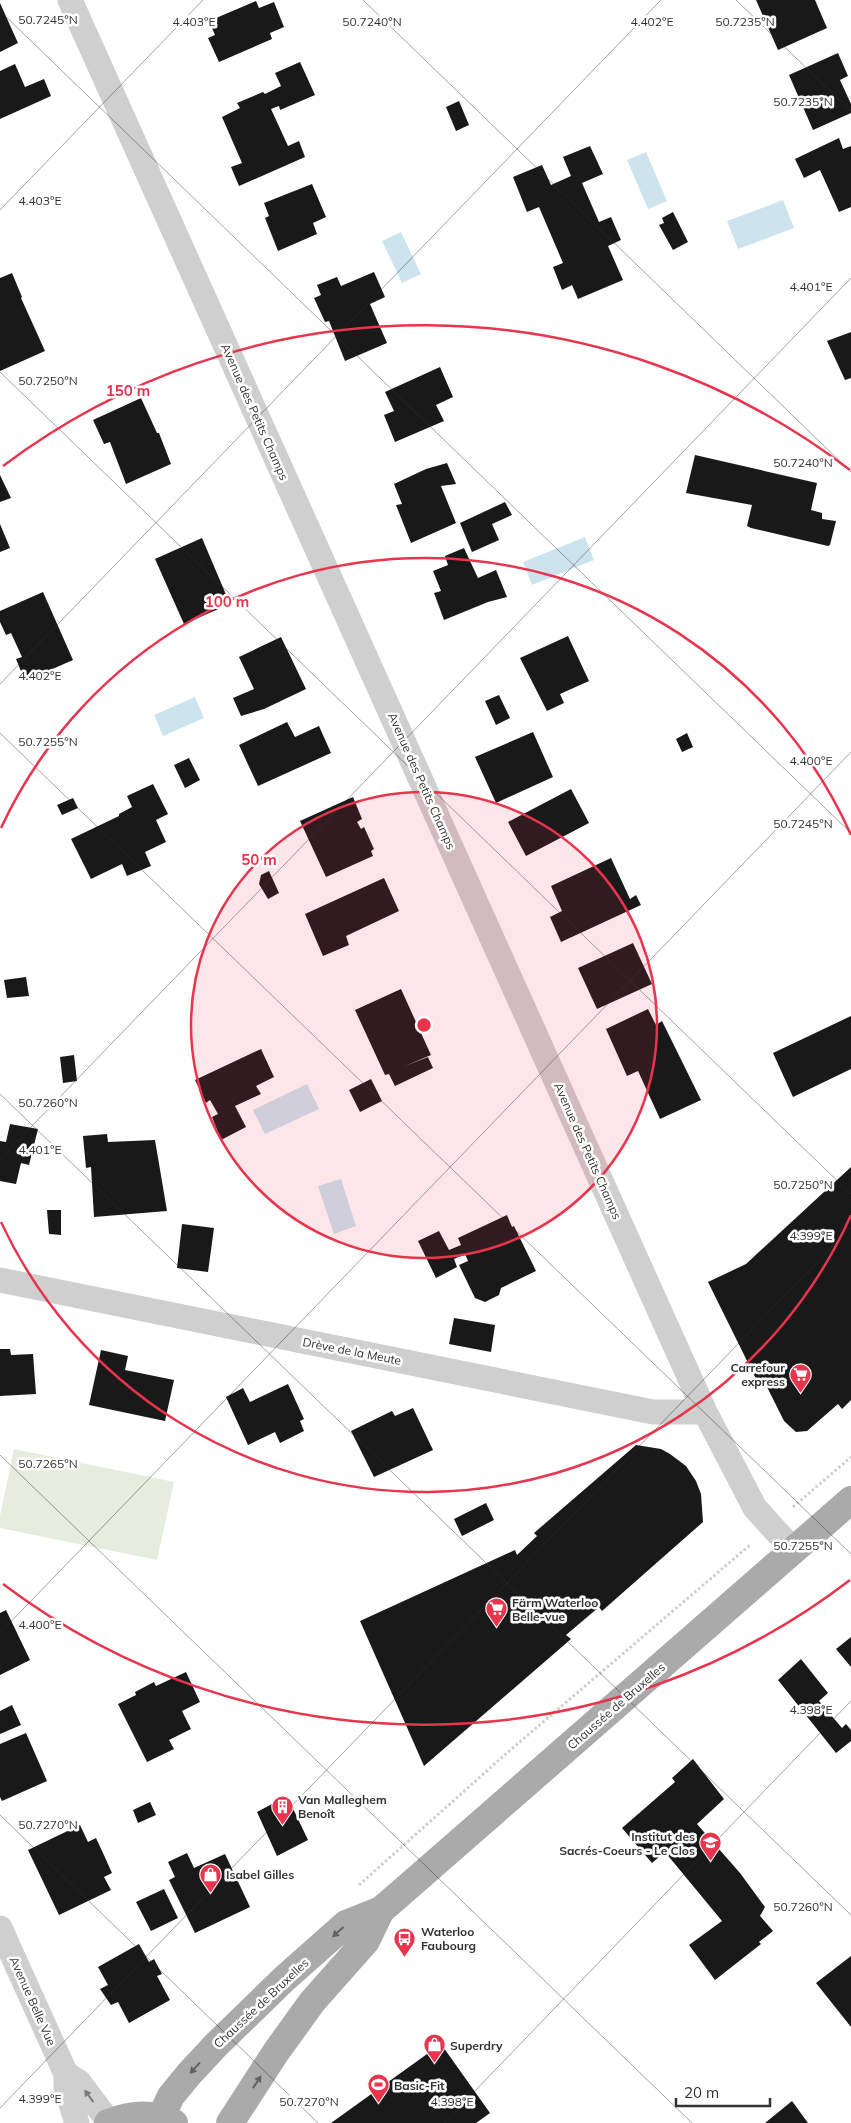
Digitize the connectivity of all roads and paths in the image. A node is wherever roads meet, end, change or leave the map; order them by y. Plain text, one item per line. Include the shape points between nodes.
1 (70, 0) edge
2 (0, 1280) edge
3 (705, 1412) junction
4 (851, 1457) edge
5 (811, 1492) dead end
6 (851, 1500) edge
7 (794, 1550) junction
8 (728, 1564) dead end
9 (354, 1889) dead end
10 (381, 1910) junction
11 (0, 1928) edge
12 (66, 2074) junction
13 (168, 2120) edge
14 (77, 2123) edge
15 (108, 2123) edge
16 (230, 2123) edge

1 - 3 street, Avenue des Petits Champs
2 - 3 street, Drève de la Meute via 653,1412
3 - 7 street, Avenue des Petits Champs via 755,1508
4 - 5 path
6 - 7 main road, Chaussée de Bruxelles
7 - 10 main road, Chaussée de Bruxelles
8 - 9 path
10 -> 13 main road, Chaussée de Bruxelles via 346,1924 216,2045 170,2096
16 -> 10 main road, Chaussée de Bruxelles via 312,2002 366,1941
11 - 12 street, Avenue Belle Vue
12 - 14 street, Avenue Belle Vue via 66,2088
15 -> 12 street, Avenue Belle Vue via 79,2082
13 - 15 main road, Chaussée de Bruxelles via 135,2115

